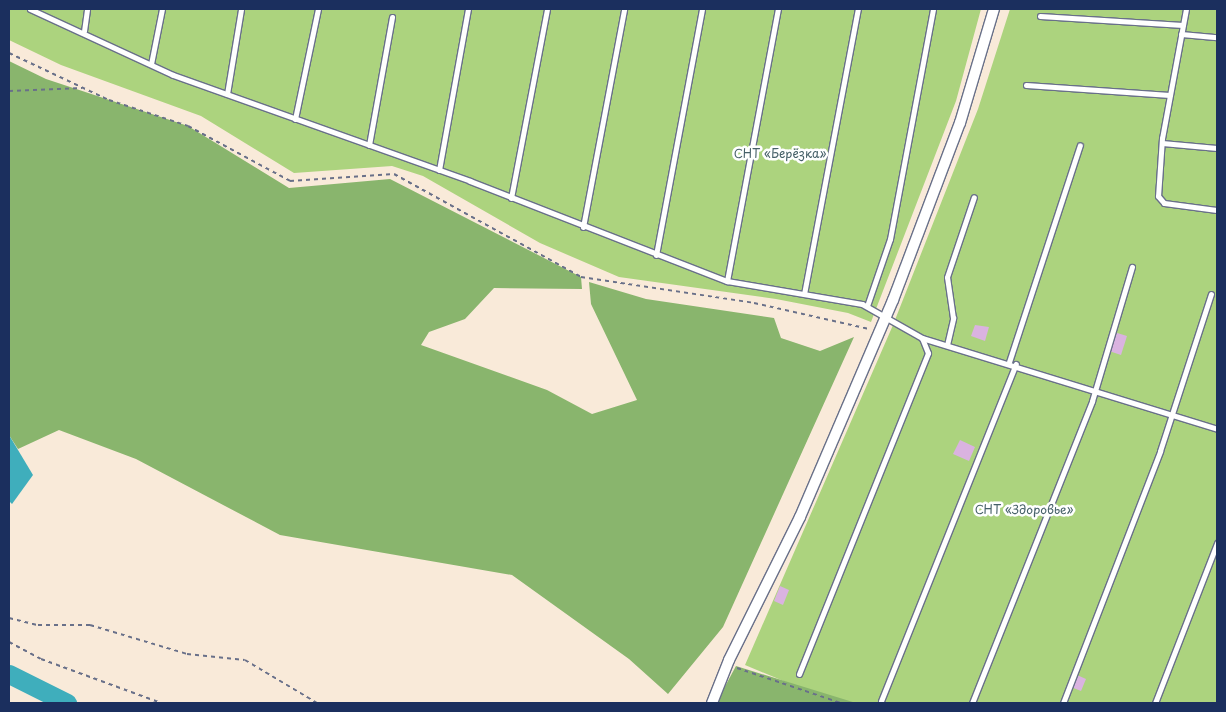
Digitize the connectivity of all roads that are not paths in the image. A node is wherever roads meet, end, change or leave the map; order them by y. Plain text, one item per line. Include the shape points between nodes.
1 (30, 9) edge
2 (87, 9) edge
3 (162, 9) edge
4 (241, 9) edge
5 (318, 9) edge
6 (468, 9) edge
7 (547, 9) edge
8 (624, 9) edge
9 (702, 9) edge
10 (778, 9) edge
11 (858, 9) edge
12 (933, 9) edge
13 (994, 9) edge
14 (1186, 9) edge
15 (1040, 16) dead end
16 (392, 18) dead end
17 (1183, 25) junction
18 (84, 31) junction
19 (1181, 34) junction
20 (1217, 37) edge
21 (151, 64) junction
22 (1026, 85) dead end
23 (227, 94) junction
24 (1170, 95) junction
25 (295, 119) junction
26 (1162, 143) junction
27 (369, 145) junction
28 (1080, 146) dead end
29 (1217, 148) edge
30 (439, 170) junction
31 (974, 197) dead end
32 (511, 198) junction
33 (1217, 210) edge
34 (582, 227) junction
35 (656, 255) junction
36 (1132, 267) dead end
37 (728, 281) junction
38 (804, 294) junction
39 (1211, 294) dead end
40 (867, 306) junction
41 (887, 314) junction
42 (922, 338) junction
43 (947, 345) junction
44 (1009, 362) junction
45 (1016, 364) junction
46 (1094, 390) junction
47 (1173, 415) junction
48 (1217, 429) edge
49 (1217, 543) edge
50 (799, 674) dead end
51 (881, 701) dead end
52 (712, 703) edge
53 (972, 703) edge
54 (1064, 703) edge
55 (1155, 703) edge

1 - 18 lane
2 - 18 lane
3 - 21 lane
4 - 23 lane
5 - 25 lane
6 - 30 lane
7 - 32 lane
8 - 34 lane
9 - 35 lane
10 - 37 lane
11 - 38 lane
12 - 40 lane via 890,239
13 - 41 street via 960,123
14 - 17 lane
15 - 17 lane
16 - 27 lane
17 - 19 lane
18 - 21 lane
19 - 20 lane
19 - 24 lane
21 - 23 lane
22 - 24 lane
23 - 25 lane
24 - 26 lane
25 - 27 lane
26 - 29 lane
26 - 33 lane via 1158,196 1164,203
27 - 30 lane
28 - 44 lane
30 - 32 lane
31 - 43 lane via 947,277 953,318
32 - 34 lane
34 - 35 lane
35 - 37 lane
36 - 46 lane
37 - 38 lane
38 - 40 lane
39 - 47 lane
40 - 41 lane
41 - 42 lane
41 - 52 street via 800,517 727,664
42 - 43 lane
42 - 50 lane via 928,353
43 - 44 lane
44 - 45 lane
45 - 46 lane
45 - 51 lane
46 - 47 lane
46 - 53 lane
47 - 48 lane
47 - 54 lane
49 - 55 lane

